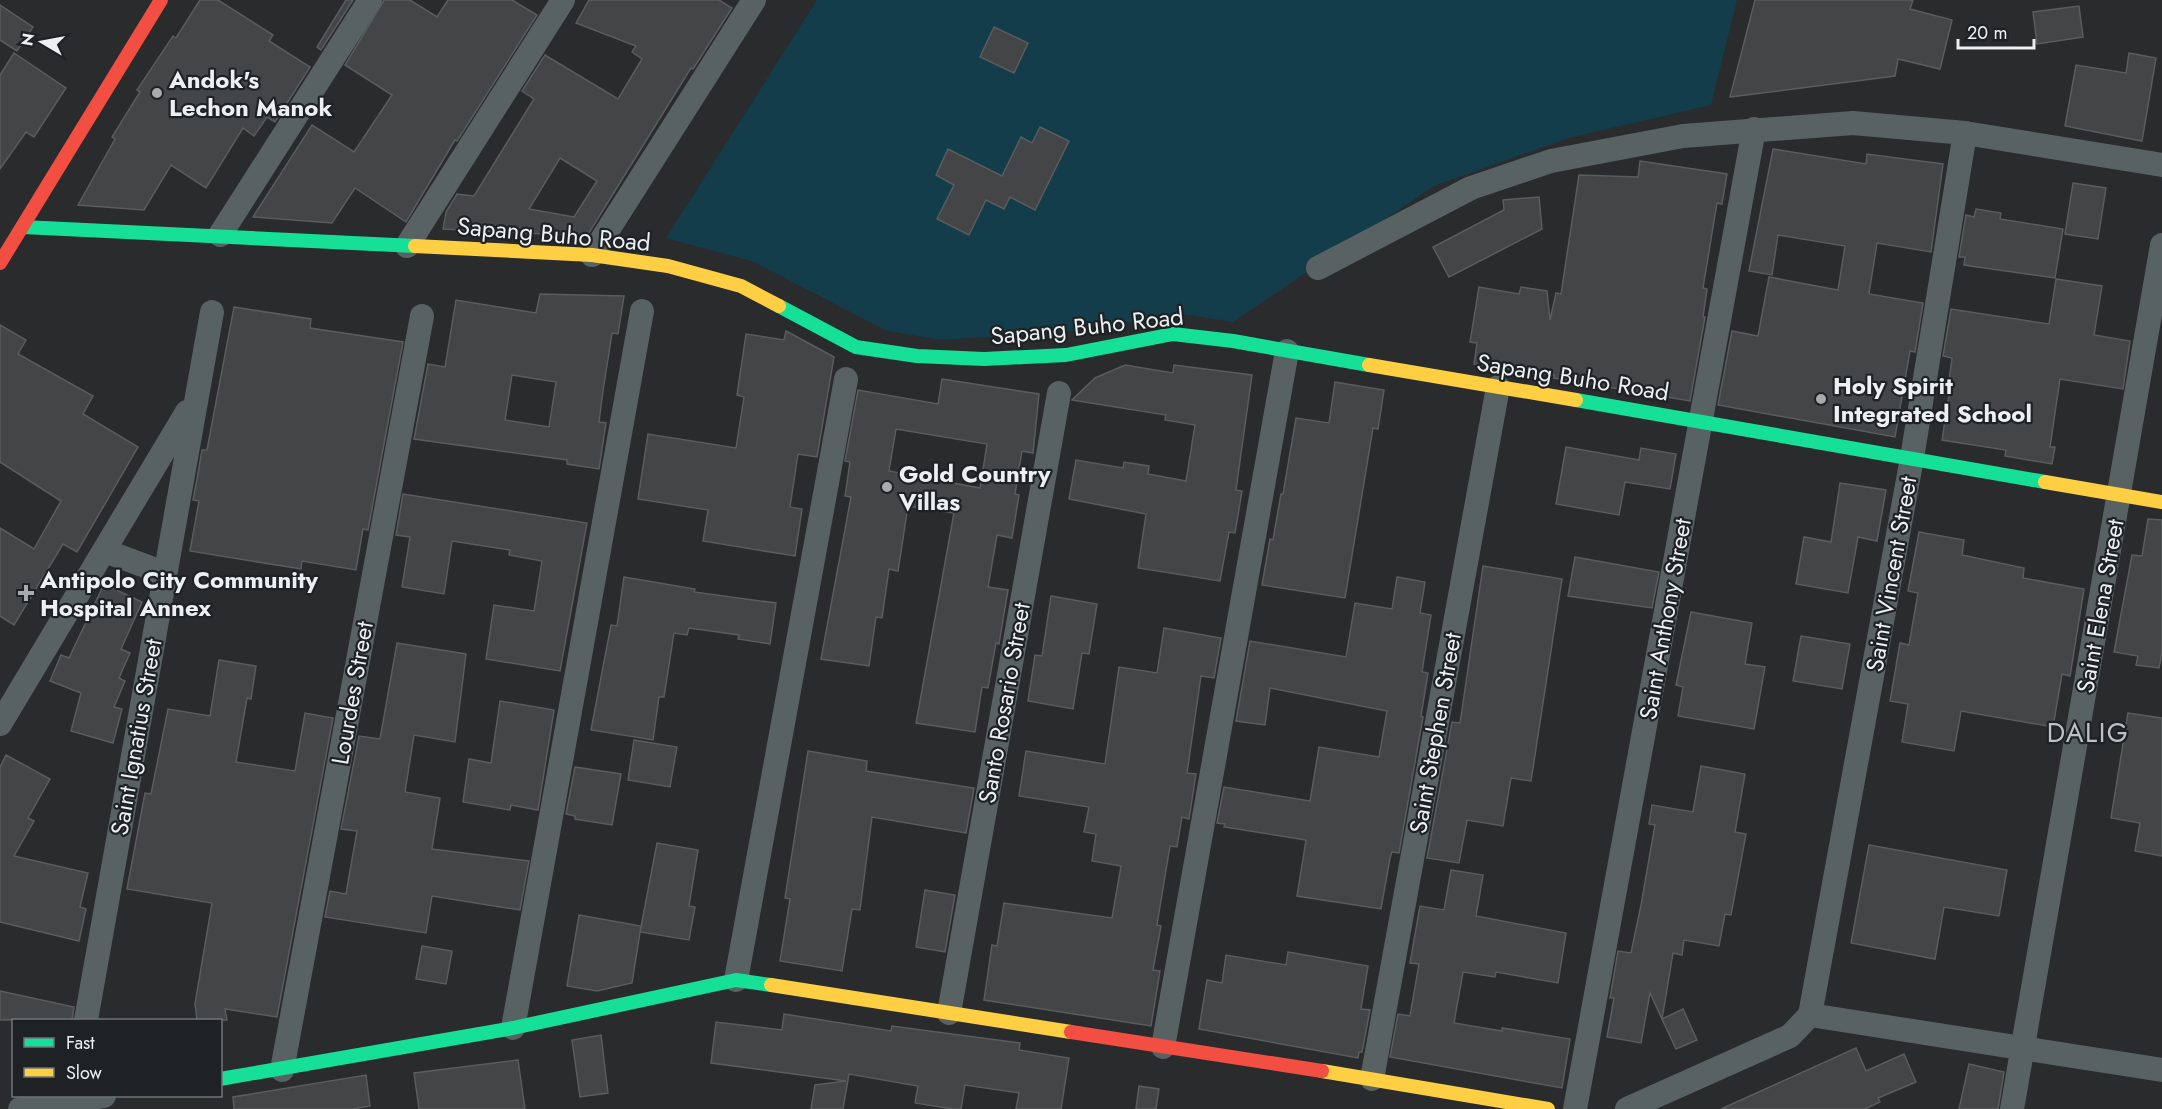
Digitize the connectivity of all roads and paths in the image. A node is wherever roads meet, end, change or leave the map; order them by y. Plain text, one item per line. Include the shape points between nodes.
1 (161, 0) edge
2 (370, 0) edge
3 (563, 0) edge
4 (754, 0) edge
5 (1754, 129) junction
6 (1965, 133) junction
7 (2162, 165) edge
8 (23, 226) junction
9 (220, 236) junction
10 (2162, 245) edge
11 (407, 246) junction
12 (592, 255) junction
13 (0, 263) edge
14 (1318, 268) dead end
15 (642, 311) dead end
16 (212, 312) dead end
17 (422, 316) dead end
18 (1287, 351) junction
19 (846, 379) dead end
20 (1498, 387) junction
21 (1059, 393) dead end
22 (195, 400) junction
23 (1701, 421) junction
24 (1912, 458) junction
25 (2119, 494) junction
26 (2162, 502) edge
27 (105, 551) junction
28 (164, 573) junction
29 (0, 724) edge
30 (736, 980) junction
31 (949, 1013) junction
32 (1810, 1015) junction
33 (86, 1019) edge
34 (513, 1028) junction
35 (1163, 1047) junction
36 (2023, 1049) junction
37 (282, 1070) junction
38 (2162, 1070) edge
39 (222, 1079) edge
40 (1372, 1079) junction
41 (72, 1098) edge
42 (1670, 1101) edge
43 (20, 1109) edge
44 (1548, 1109) edge
45 (1575, 1109) edge
46 (1627, 1109) edge
47 (2012, 1109) edge

1 - 8 street
2 - 9 street
3 - 11 street
4 - 12 street
5 - 6 street via 1853,123
5 - 14 street via 1683,136 1551,161 1471,188
5 - 23 street, Saint Anthony Street
6 - 7 street
6 - 24 street, Saint Vincent Street
8 - 9 street, Sapang Buho Road
8 - 13 street
9 - 11 street, Sapang Buho Road
10 - 25 street, Saint Elena Street
11 - 12 street, Sapang Buho Road
12 - 18 street, Sapang Buho Road via 668,266 741,286 856,347 917,356 984,359 1066,355 1173,334
15 - 34 street
16 - 22 street, Saint Ignatius Street
17 - 37 street, Lourdes Street
18 - 20 street, Sapang Buho Road
18 - 35 street
19 - 30 street
20 - 23 street, Sapang Buho Road
20 - 40 street, Saint Stephen Street
21 - 31 street, Santo Rosario Street
22 - 27 street
22 - 28 street, Saint Ignatius Street
23 - 24 street, Sapang Buho Road
23 - 45 street, Saint Anthony Street
24 - 25 street, Sapang Buho Road
24 - 32 street, Saint Vincent Street
25 - 26 street, Sapang Buho Road
25 - 36 street, Saint Elena Street
27 - 28 street
27 - 29 street
28 - 33 street, Saint Ignatius Street
30 - 31 street
30 - 34 street
31 - 35 street
32 - 36 street
32 - 42 street via 1790,1036
34 - 37 street
35 - 40 street
36 - 38 street
36 - 47 street, Saint Elena Street
37 - 39 street
40 - 44 street
41 - 43 street
42 - 46 street

